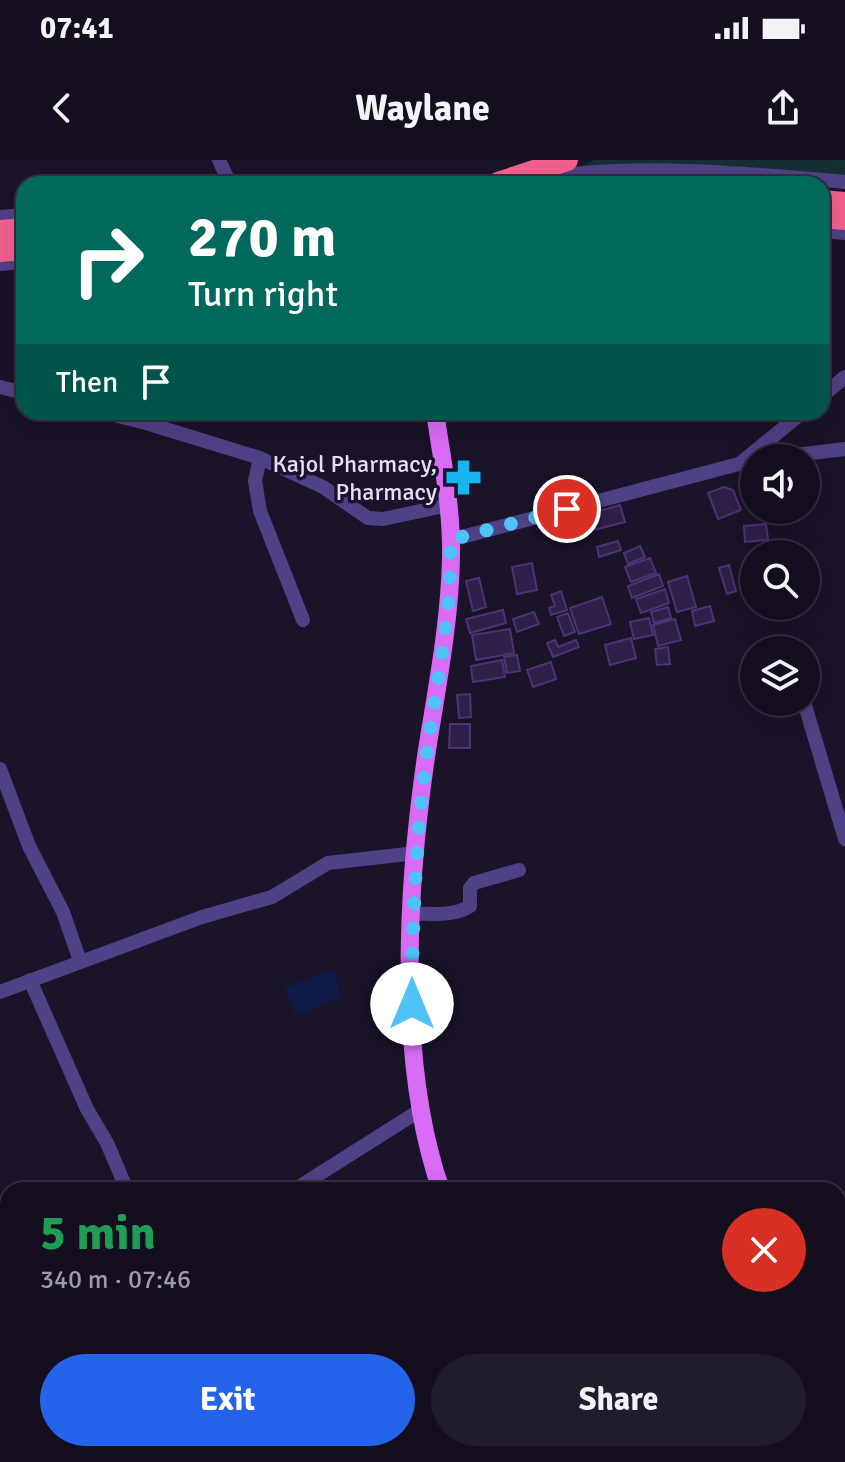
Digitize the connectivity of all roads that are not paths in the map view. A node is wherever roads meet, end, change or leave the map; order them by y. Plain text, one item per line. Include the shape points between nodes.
1 (567, 160) edge
2 (709, 166) edge
3 (519, 176) edge
4 (551, 176) edge
5 (129, 420) edge
6 (436, 420) edge
7 (794, 420) edge
8 (767, 444) edge
9 (845, 449) edge
10 (820, 452) edge
11 (260, 458) junction
12 (740, 463) edge
13 (449, 505) junction
14 (450, 540) junction
15 (303, 620) dead end
16 (808, 716) edge
17 (0, 769) edge
18 (845, 839) edge
19 (416, 853) junction
20 (519, 870) dead end
21 (413, 914) junction
22 (80, 961) junction
23 (30, 980) junction
24 (0, 992) edge
25 (419, 1111) junction
26 (124, 1182) edge
27 (307, 1182) edge
28 (439, 1182) edge

1 - 3 highway
2 - 4 street
5 - 11 street
6 - 13 main road
7 - 8 street
9 - 10 street
11 - 13 street via 323,487 368,518
11 - 15 street via 255,481 260,511
12 - 14 street
13 - 14 main road
14 - 19 main road
16 - 18 street
17 - 22 street
19 - 21 main road
19 - 22 street via 328,863 272,897
20 - 21 street via 474,883 466,909
21 - 25 main road via 412,1031
22 - 23 street
23 - 24 street
23 - 26 street
25 - 27 street
25 - 28 main road

